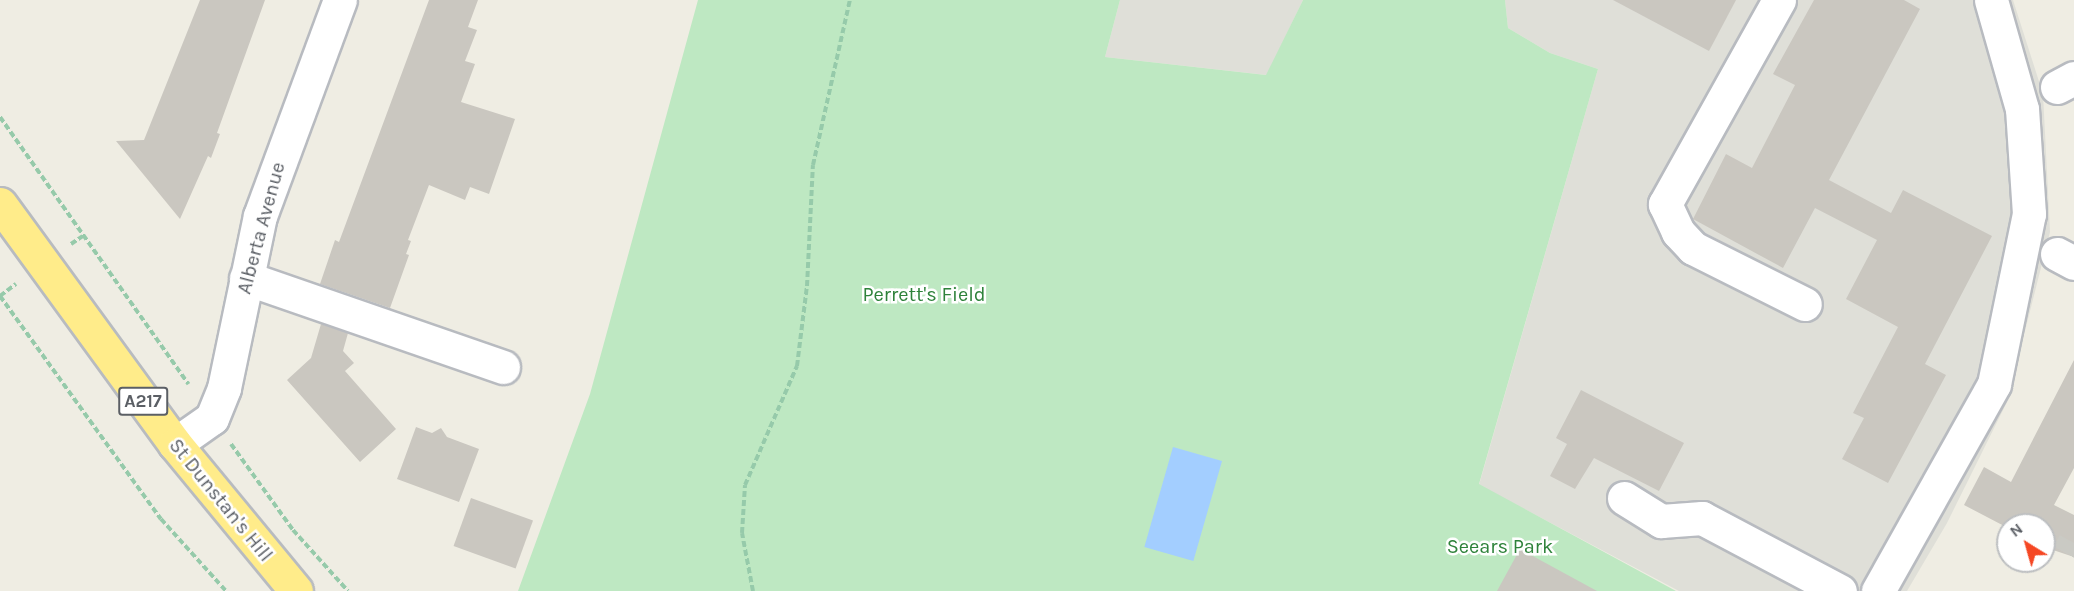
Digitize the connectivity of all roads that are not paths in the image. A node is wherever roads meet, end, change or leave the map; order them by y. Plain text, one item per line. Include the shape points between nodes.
1 (340, 0) edge
2 (1779, 0) edge
3 (1991, 0) edge
4 (0, 204) edge
5 (246, 278) junction
6 (1805, 304) dead end
7 (503, 367) dead end
8 (175, 444) junction
9 (1624, 498) dead end
10 (296, 591) edge
11 (1840, 591) edge
12 (1878, 591) edge

1 - 5 street, Alberta Avenue via 260,216
2 - 6 street via 1665,204 1678,232 1693,248
3 - 12 street via 2022,110 2030,214 1994,384
4 - 8 highway, St Dunstan's Hill / A217
5 - 7 street
5 - 8 street, Alberta Avenue via 224,388 212,418
8 - 10 highway, St Dunstan's Hill / A217
9 - 11 street via 1661,521 1702,518

